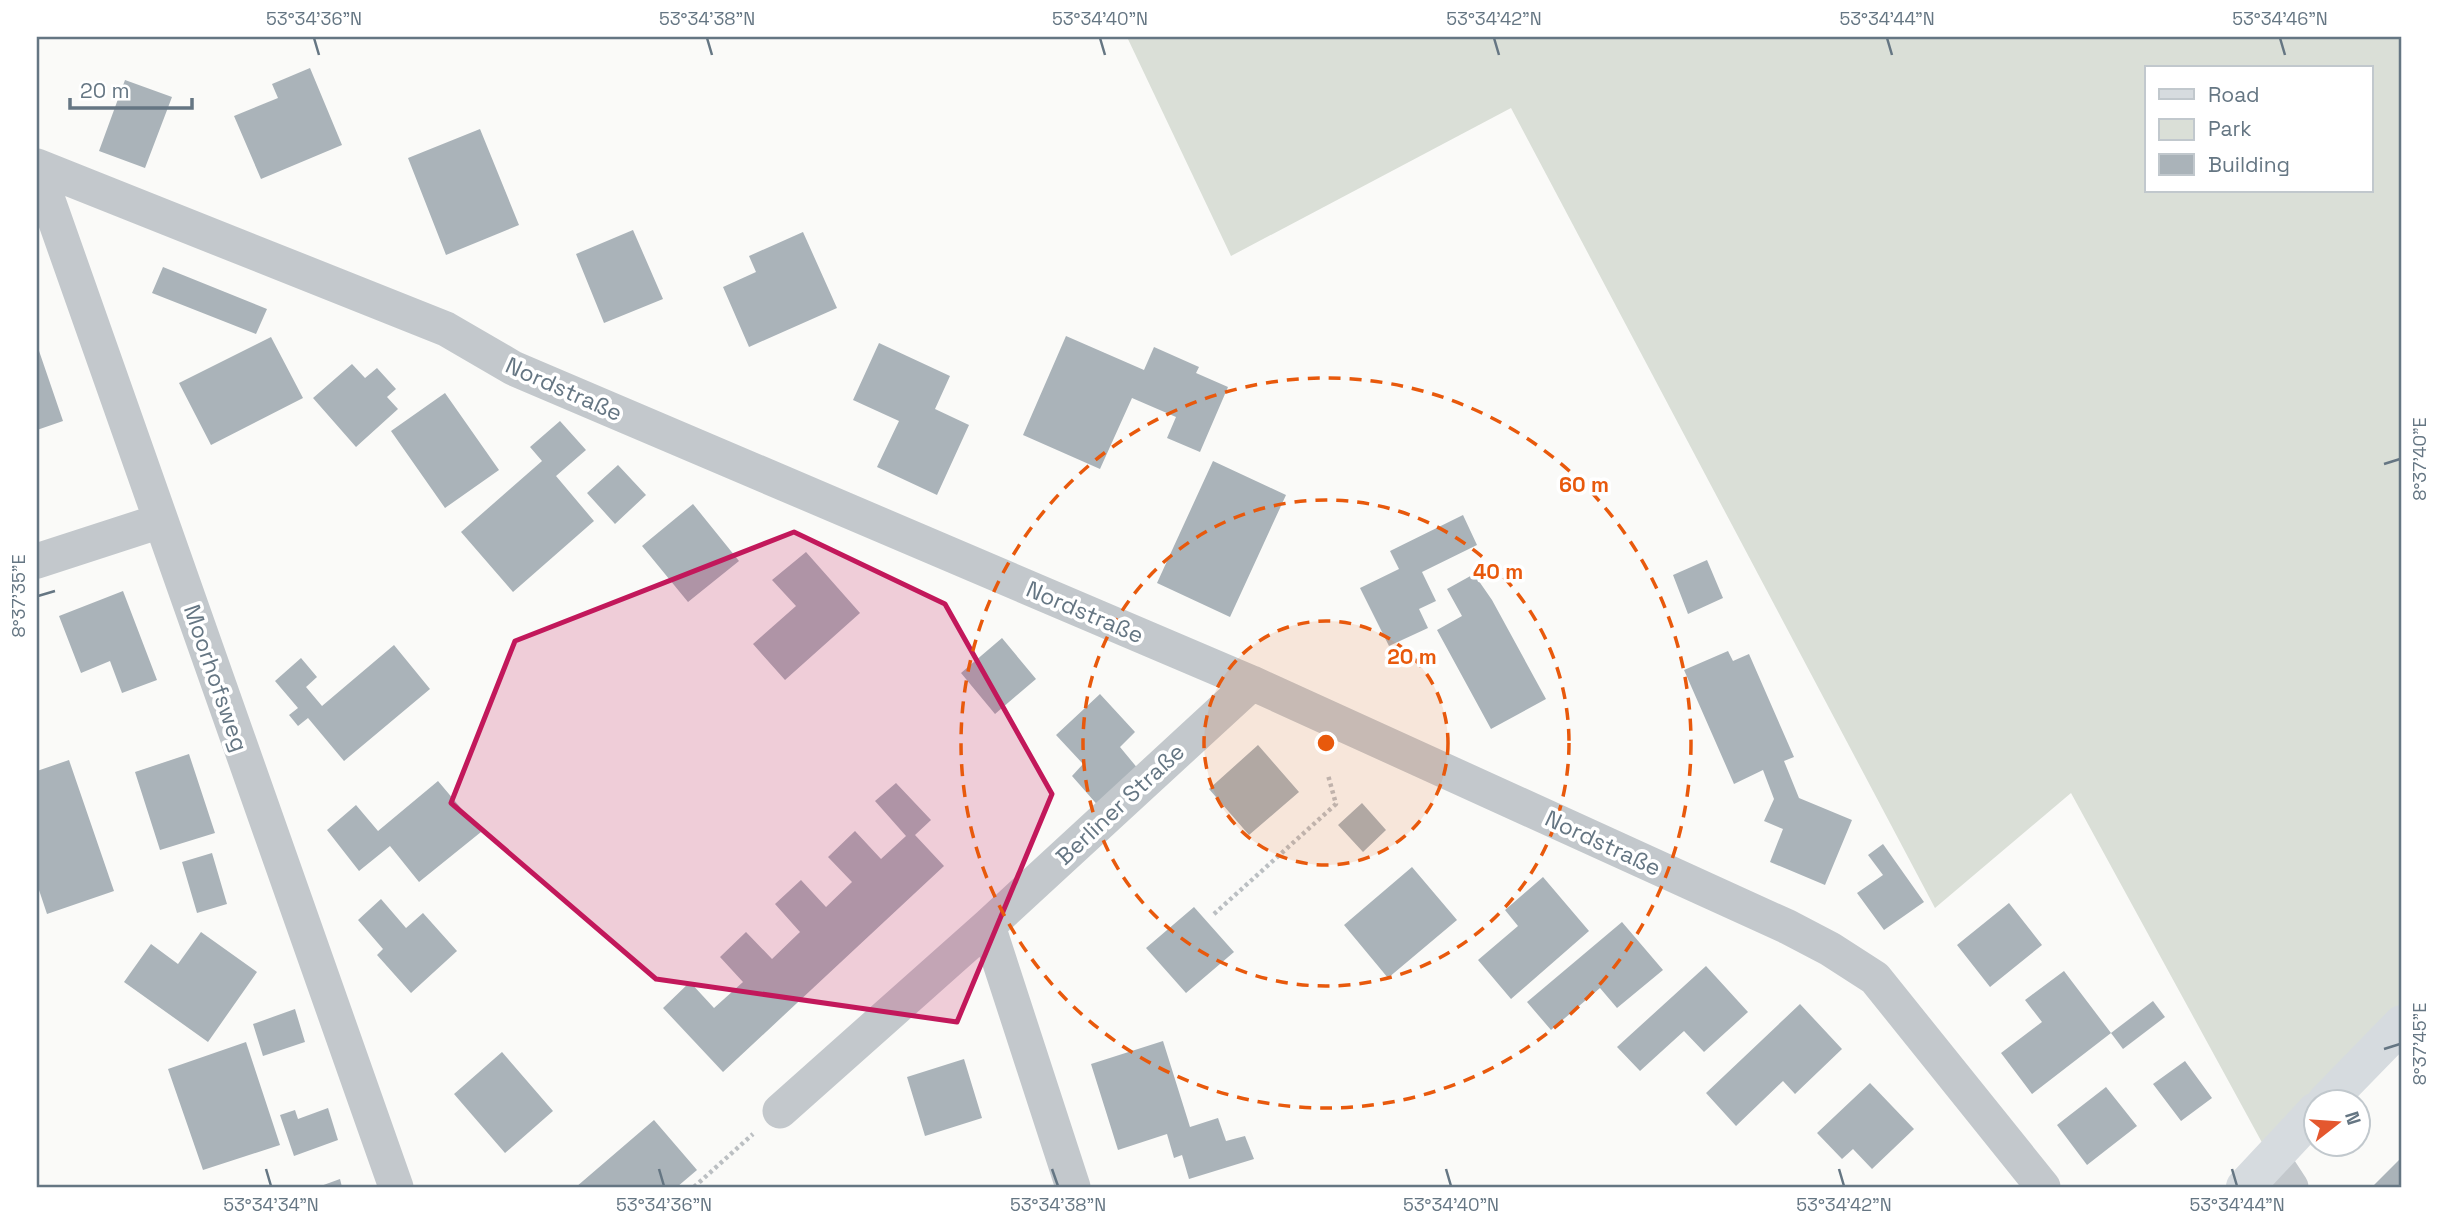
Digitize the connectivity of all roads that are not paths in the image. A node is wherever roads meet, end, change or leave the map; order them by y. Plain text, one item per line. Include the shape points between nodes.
1 (37, 168) edge
2 (160, 521) junction
3 (37, 561) edge
4 (1252, 683) junction
5 (988, 926) junction
6 (2402, 1024) edge
7 (2339, 1088) edge
8 (780, 1111) road end
9 (2302, 1137) edge
10 (2282, 1173) edge
11 (396, 1187) edge
12 (1073, 1187) edge
13 (2043, 1187) edge
14 (2245, 1187) edge

1 - 2 street, Moorhofsweg
1 - 4 street, Nordstraße via 446,329 513,368
2 - 3 street
2 - 11 street, Moorhofsweg
4 - 5 street, Berliner Straße
4 - 13 street, Nordstraße via 1830,949 1875,978
5 - 8 street, Berliner Straße
5 - 12 street
6 - 7 street
9 - 10 street
10 - 14 street

